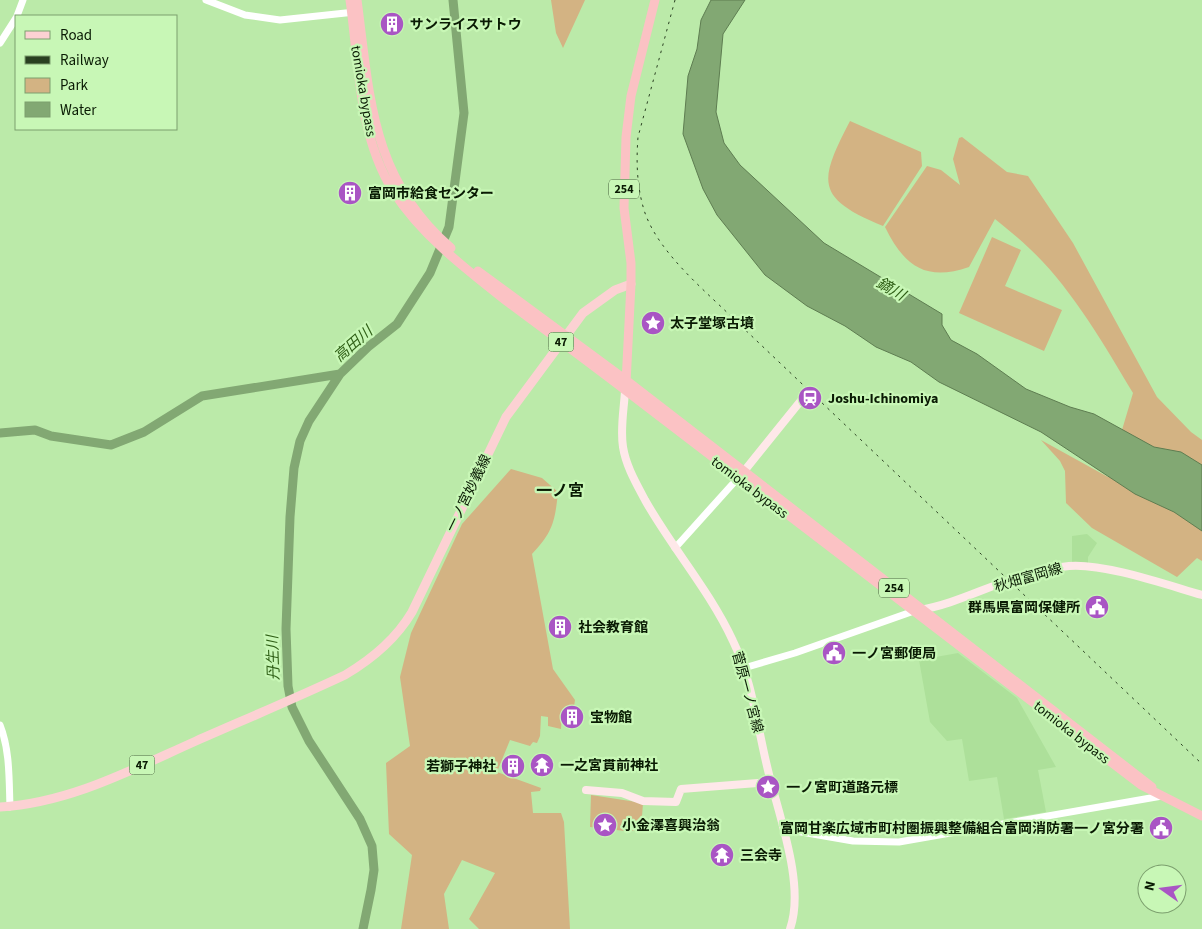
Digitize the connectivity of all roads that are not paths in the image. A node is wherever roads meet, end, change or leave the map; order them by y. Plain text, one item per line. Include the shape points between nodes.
1 (23, 0) edge
2 (206, 0) edge
3 (350, 0) edge
4 (357, 0) edge
5 (655, 0) edge
6 (355, 12) junction
7 (18, 15) edge
8 (15, 20) edge
9 (0, 42) edge
10 (631, 284) junction
11 (563, 339) junction
12 (626, 380) junction
13 (625, 390) junction
14 (803, 398) dead end
15 (741, 475) junction
16 (675, 548) junction
17 (1202, 595) edge
18 (918, 610) junction
19 (744, 668) junction
20 (0, 725) edge
21 (771, 782) junction
22 (586, 790) dead end
23 (1162, 796) junction
24 (5, 807) edge
25 (1202, 816) edge
26 (784, 829) junction
27 (790, 929) edge

1 - 7 street
2 - 6 street via 245,15 280,20
3 - 6 highway, tomioka bypass / 254
4 - 6 highway, tomioka bypass / 254
5 - 10 highway, 254 via 628,112 624,208
6 - 11 highway, tomioka bypass / 254 via 358,78 367,122 391,188 444,250
8 - 9 street
10 - 11 main road, 一ノ宮妙義線 / 47 via 615,290 588,308
10 - 12 highway, 254
11 - 12 highway, tomioka bypass / 254
11 - 13 highway, tomioka bypass / 254
11 - 24 main road, 一ノ宮妙義線 / 47 via 506,418 405,624 389,642 354,670 160,758 66,796
12 - 13 highway, 254
12 - 15 highway, tomioka bypass / 254
13 - 15 highway, tomioka bypass / 254
13 - 16 main road, 菅原一ノ宮線 via 622,432 625,457 651,512
14 - 15 main road
15 - 16 street
15 - 18 highway, tomioka bypass / 254
16 - 19 main road, 菅原一ノ宮線 via 733,640
17 - 18 main road, 秋畑富岡線 via 1091,567 1070,566 1009,580
18 - 19 street
18 - 23 highway, tomioka bypass / 254 via 1141,785
19 - 21 main road, 菅原一ノ宮線
20 - 24 street via 5,737 8,768
21 - 22 main road via 681,789 676,802
21 - 26 main road, 菅原一ノ宮線
23 - 25 highway, 254
23 - 26 street via 899,842 853,841
26 - 27 main road, 菅原一ノ宮線 via 794,889

